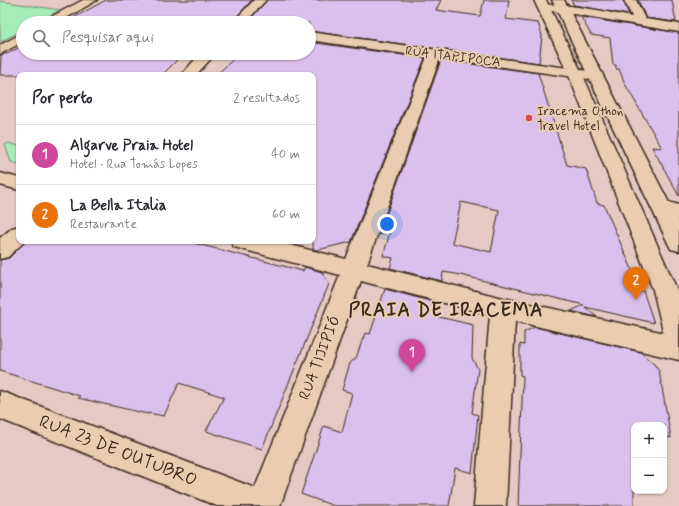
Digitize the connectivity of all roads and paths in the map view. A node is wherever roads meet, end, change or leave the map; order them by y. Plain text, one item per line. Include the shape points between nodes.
1 (91, 0) edge
2 (260, 0) edge
3 (630, 0) edge
4 (551, 4) edge
5 (62, 16) edge
6 (245, 16) edge
7 (640, 21) junction
8 (679, 28) edge
9 (316, 37) edge
10 (16, 41) edge
11 (0, 50) edge
12 (435, 54) junction
13 (202, 60) edge
14 (191, 72) edge
15 (586, 75) junction
16 (0, 179) edge
17 (16, 183) edge
18 (670, 210) edge
19 (16, 237) edge
20 (679, 243) edge
21 (254, 244) edge
22 (0, 251) edge
23 (354, 270) junction
24 (503, 308) junction
25 (679, 343) edge
26 (679, 348) edge
27 (0, 405) edge
28 (258, 506) edge
29 (264, 506) edge
30 (490, 506) edge

1 - 5 street
2 - 6 street
3 - 7 street
4 - 7 street
4 - 15 street
7 - 8 street
9 - 12 street, RUA ITAPIPOCA
10 - 11 street
12 - 15 street, RUA ITAPIPOCA
12 - 23 street, RUA TIJIPIÓ
13 - 14 street
15 - 18 street
15 - 25 street via 665,290
16 - 17 street
18 - 20 street
19 - 22 street
21 - 23 street
23 - 24 street
23 - 29 street, RUA TIJIPIÓ
24 - 26 street
24 - 30 street
27 - 28 street, RUA 23 DE OUTUBRO

